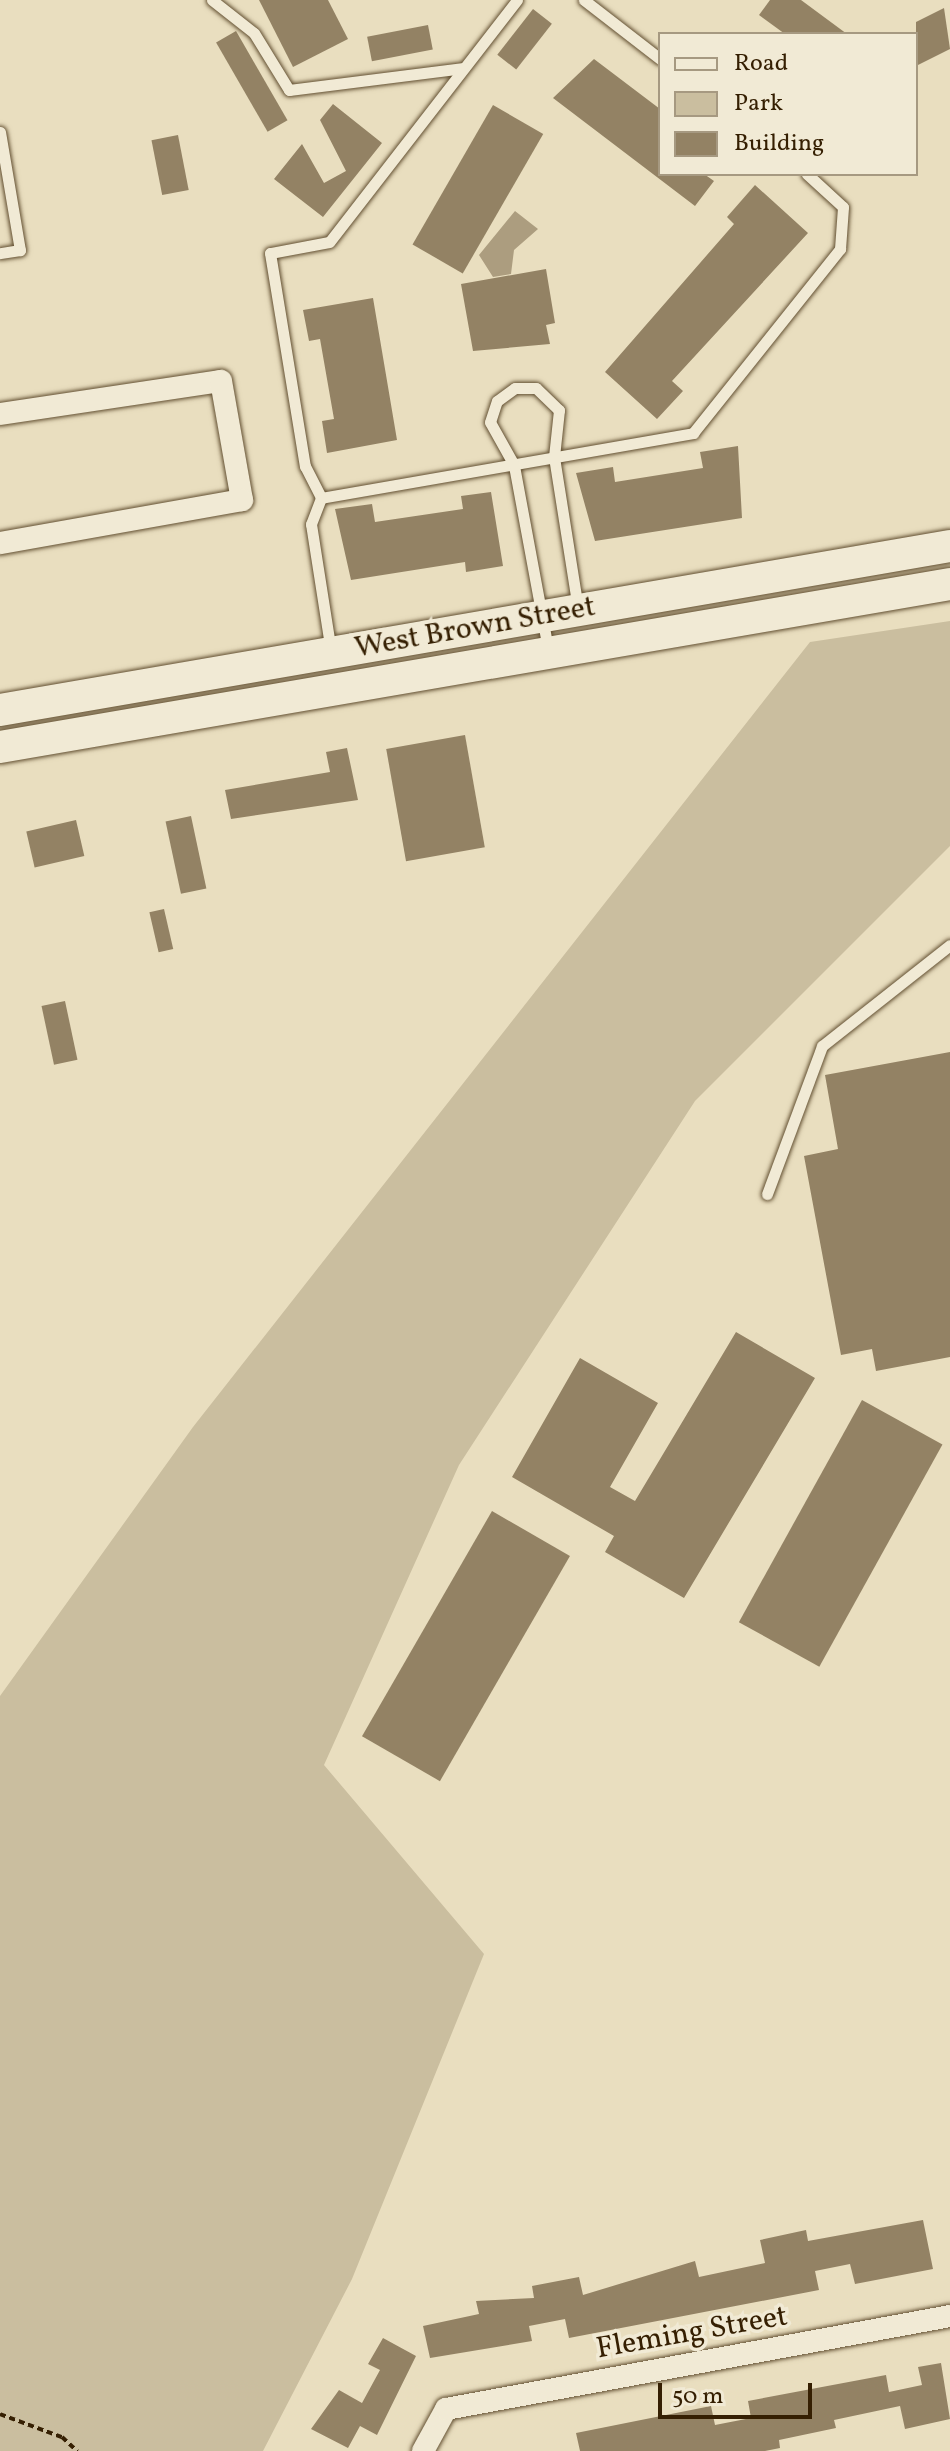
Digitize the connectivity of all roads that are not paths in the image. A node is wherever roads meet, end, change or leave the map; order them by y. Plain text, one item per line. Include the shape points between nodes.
1 (212, 0) edge
2 (517, 0) edge
3 (584, 0) edge
4 (658, 57) edge
5 (464, 68) junction
6 (0, 132) edge
7 (809, 176) edge
8 (0, 253) edge
9 (0, 414) edge
10 (554, 457) junction
11 (514, 465) junction
12 (321, 498) junction
13 (0, 543) edge
14 (950, 546) edge
15 (950, 584) edge
16 (579, 615) junction
17 (545, 637) junction
18 (331, 653) junction
19 (195, 676) junction
20 (0, 710) edge
21 (200, 713) junction
22 (0, 747) edge
23 (950, 945) edge
24 (767, 1194) dead end
25 (950, 2316) edge
26 (423, 2451) edge

1 - 5 lane via 254,33 289,90
2 - 5 lane
3 - 4 lane
5 - 12 lane via 329,242 270,253 305,466
6 - 8 lane via 20,250
7 - 10 lane via 843,207 840,249 693,433
9 - 13 street via 221,381 242,500
10 - 11 lane
10 - 11 lane via 561,421 554,400 536,388 515,388 497,401 490,422
10 - 16 lane
11 - 12 lane
11 - 17 lane
12 - 18 lane via 311,524
14 - 16 main road, West Brown Street
15 - 17 main road, West Brown Street
16 - 17 main road via 580,632
17 - 18 main road, West Brown Street
17 - 21 main road, West Brown Street via 467,654 440,672
18 - 19 main road, West Brown Street
19 - 20 main road, West Brown Street
19 - 21 main road
21 - 22 main road, West Brown Street
23 - 24 lane via 822,1046
25 - 26 street, Fleming Street via 446,2409

